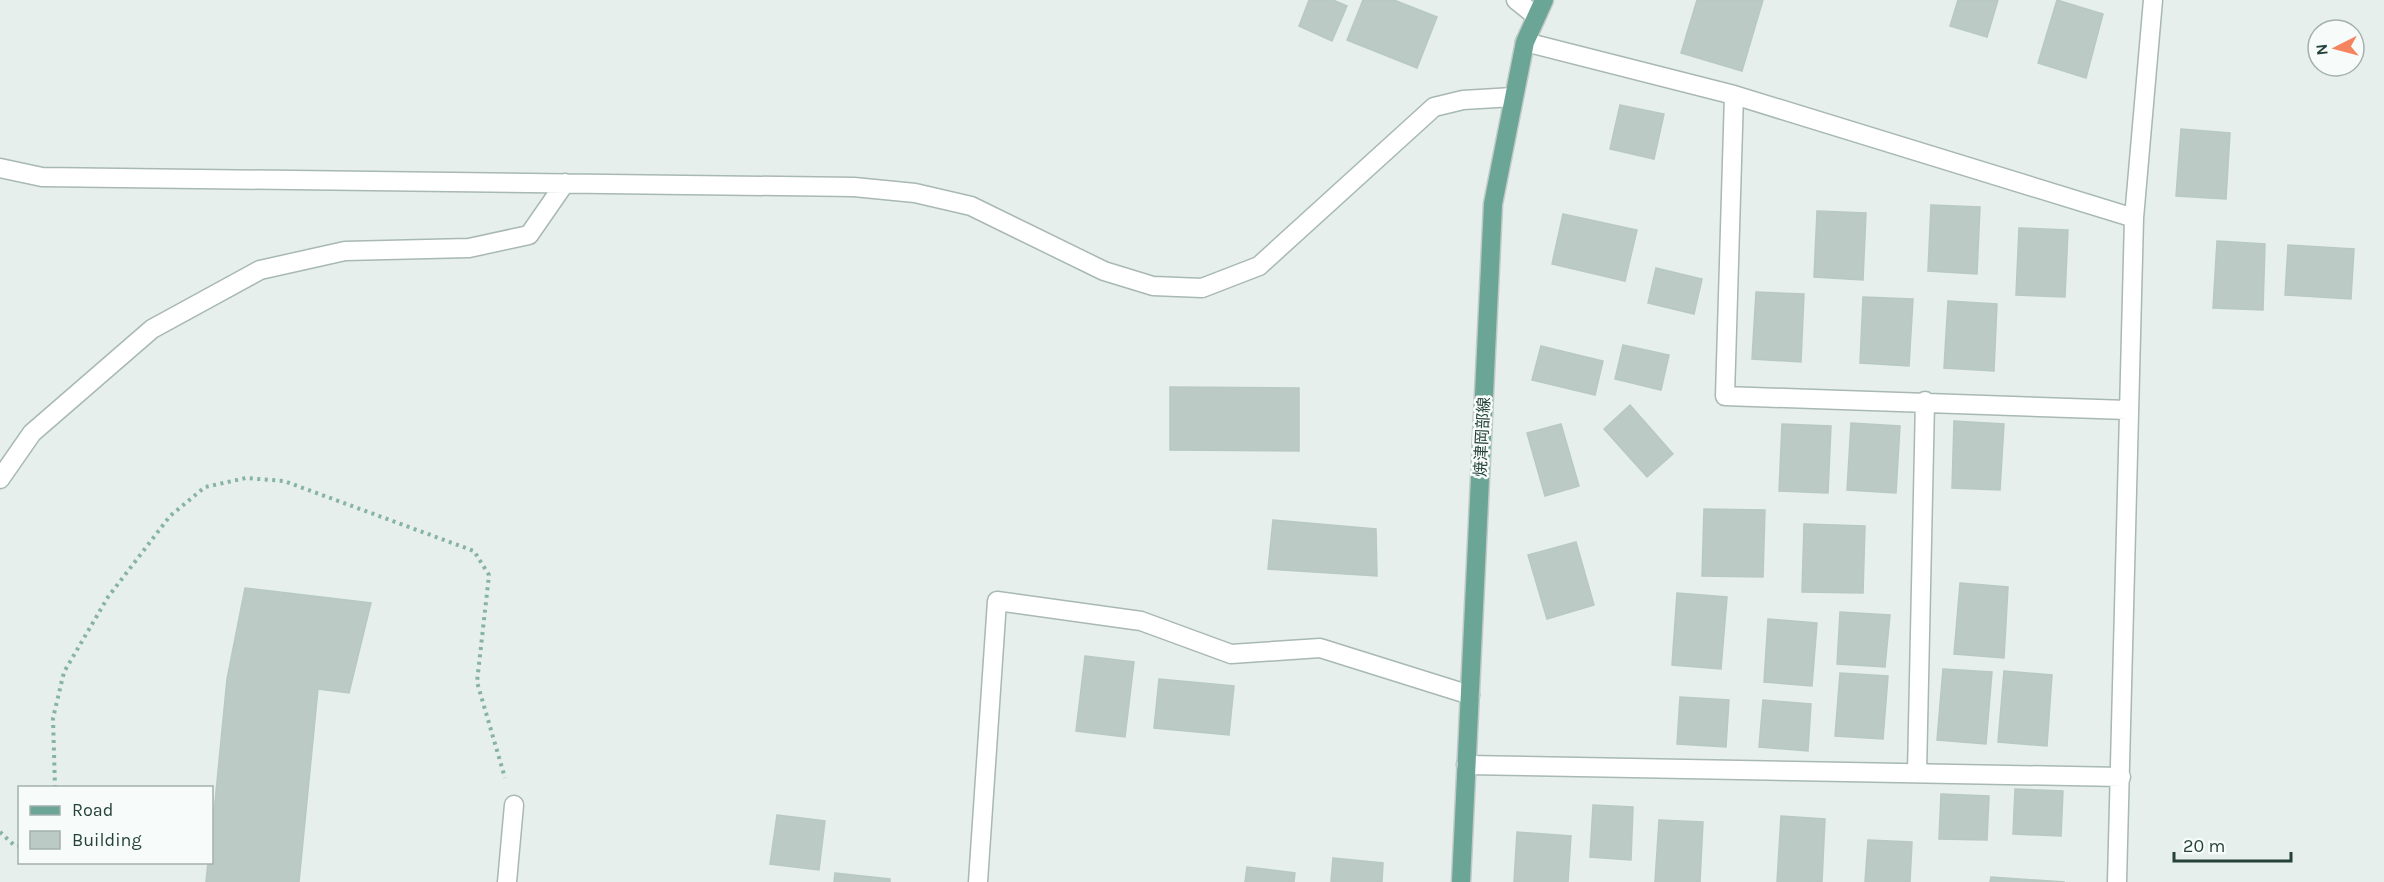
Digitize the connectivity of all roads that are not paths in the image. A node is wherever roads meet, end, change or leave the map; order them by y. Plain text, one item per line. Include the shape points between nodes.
1 (1516, 0) edge
2 (2153, 0) edge
3 (1540, 8) edge
4 (1525, 42) junction
5 (1734, 95) junction
6 (1513, 97) junction
7 (0, 168) edge
8 (565, 183) junction
9 (2134, 218) junction
10 (1926, 401) junction
11 (2127, 410) junction
12 (0, 479) edge
13 (1470, 696) junction
14 (1466, 765) junction
15 (1917, 773) junction
16 (2121, 777) junction
17 (514, 805) road end
18 (507, 882) edge
19 (978, 882) edge
20 (1461, 882) edge
21 (2117, 882) edge

1 - 3 street
2 - 9 street
3 - 4 main road, 焼津岡部線
4 - 5 street
4 - 6 main road, 焼津岡部線
5 - 9 street
5 - 10 street via 1725,396
6 - 8 street via 1463,99 1434,107 1259,266 1202,288 1152,286 1104,272 971,206 915,193 854,187
6 - 13 main road, 焼津岡部線 via 1493,204
7 - 8 street via 42,177
8 - 12 street via 530,235 469,248 345,251 260,270 152,329 32,433
9 - 11 street
10 - 11 street
10 - 15 street
11 - 16 street
13 - 14 main road, 焼津岡部線
13 - 19 street via 1320,648 1231,654 1141,621 997,601
14 - 15 street
14 - 20 main road, 焼津岡部線
15 - 16 street
16 - 21 street
17 - 18 street

